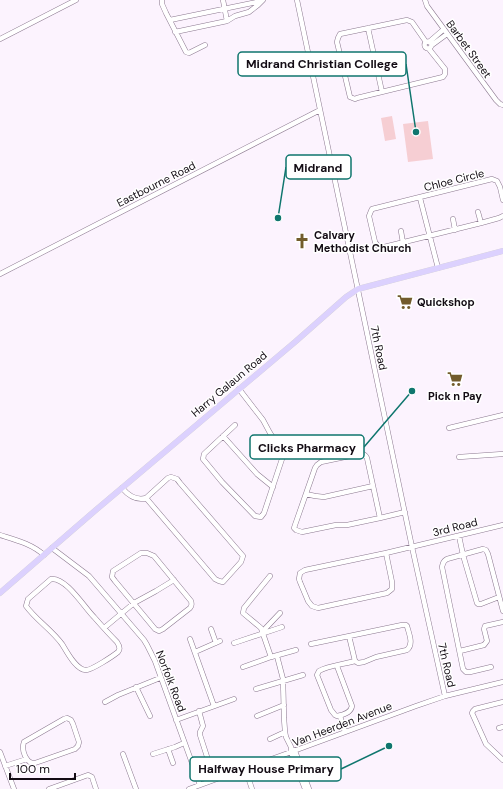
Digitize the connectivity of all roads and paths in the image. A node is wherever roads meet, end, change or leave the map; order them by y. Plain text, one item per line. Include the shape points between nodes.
1 (76, 0) edge
2 (167, 0) edge
3 (223, 0) edge
4 (425, 0) edge
5 (162, 1) edge
6 (262, 1) edge
7 (297, 1) edge
8 (225, 9) junction
9 (170, 20) junction
10 (228, 21) junction
11 (368, 28) junction
12 (444, 29) junction
13 (176, 32) junction
14 (447, 34) junction
15 (0, 39) edge
16 (429, 44) junction
17 (205, 45) dead end
18 (382, 92) junction
19 (503, 105) edge
20 (320, 110) junction
21 (420, 198) junction
22 (503, 200) edge
23 (478, 212) dead end
24 (503, 216) edge
25 (453, 219) dead end
26 (481, 224) junction
27 (455, 230) junction
28 (401, 231) dead end
29 (429, 236) junction
30 (403, 243) junction
31 (503, 251) edge
32 (438, 268) junction
33 (0, 274) edge
34 (358, 289) junction
35 (239, 389) junction
36 (503, 415) edge
37 (235, 425) dead end
38 (449, 428) dead end
39 (223, 436) junction
40 (503, 454) edge
41 (459, 457) dead end
42 (373, 486) junction
43 (273, 487) junction
44 (122, 488) junction
45 (306, 494) junction
46 (146, 498) junction
47 (405, 512) junction
48 (380, 518) junction
49 (503, 525) edge
50 (0, 536) edge
51 (459, 536) junction
52 (412, 547) junction
53 (52, 548) junction
54 (386, 553) junction
55 (44, 555) junction
56 (463, 555) junction
57 (270, 576) dead end
58 (174, 580) junction
59 (0, 593) edge
60 (499, 597) junction
61 (134, 603) junction
62 (503, 612) edge
63 (120, 613) junction
64 (280, 613) dead end
65 (503, 622) edge
66 (282, 627) dead end
67 (104, 628) junction
68 (211, 629) dead end
69 (262, 633) junction
70 (349, 636) junction
71 (190, 639) dead end
72 (234, 643) dead end
73 (311, 644) dead end
74 (296, 650) dead end
75 (460, 651) junction
76 (195, 652) junction
77 (277, 656) junction
78 (271, 657) junction
79 (355, 661) junction
80 (337, 666) junction
81 (243, 667) dead end
82 (491, 667) dead end
83 (303, 675) dead end
84 (160, 678) junction
85 (283, 681) junction
86 (503, 682) edge
87 (136, 687) junction
88 (256, 689) dead end
89 (445, 696) junction
90 (234, 699) dead end
91 (105, 702) dead end
92 (503, 702) edge
93 (284, 705) junction
94 (214, 706) junction
95 (199, 711) junction
96 (150, 716) dead end
97 (258, 716) dead end
98 (340, 716) junction
99 (176, 720) junction
100 (285, 732) junction
101 (345, 732) junction
102 (270, 738) dead end
103 (184, 743) junction
104 (168, 749) junction
105 (0, 752) edge
106 (293, 752) junction
107 (123, 754) dead end
108 (153, 754) dead end
109 (27, 759) junction
110 (503, 760) edge
111 (173, 763) dead end
112 (5, 766) junction
113 (211, 769) dead end
114 (249, 780) dead end
115 (200, 785) junction
116 (14, 789) edge
117 (49, 789) edge
118 (96, 789) edge
119 (136, 789) edge
120 (189, 789) edge
121 (252, 789) edge
122 (305, 789) edge
123 (309, 789) edge

1 - 15 street
2 - 5 street
3 - 8 street
4 - 12 street, Barbet Street
5 - 9 street
6 - 8 street
6 - 10 street via 249,12
7 - 20 street, 7th Road
8 - 9 street
8 - 10 street
9 - 13 street
10 - 13 street
11 - 16 street via 407,20 412,22
11 - 18 street
11 - 18 street via 340,34 337,42 350,97 357,98
12 - 14 street, Barbet Street
12 - 16 street
13 - 17 street via 187,52
14 - 16 street
14 - 19 street, Barbet Street via 496,100
16 - 18 street via 446,72 445,75
20 - 33 street, Eastbourne Road
20 - 34 street, 7th Road
21 - 22 street, Chloe Circle via 492,179 499,184
21 - 29 street
21 - 30 street via 372,209 370,213 376,245 384,247
23 - 26 street
24 - 26 street
25 - 27 street
26 - 27 street
27 - 29 street
28 - 30 street
29 - 30 street
29 - 32 street
31 - 32 main road, Harry Galaun Road
32 - 34 main road, Harry Galaun Road
34 - 35 main road, Harry Galaun Road
34 - 47 street, 7th Road
35 - 43 street via 263,420 282,451 283,456
35 - 44 main road, Harry Galaun Road
36 - 38 street
37 - 39 street
39 - 43 street via 260,477
39 - 43 street via 204,454 203,459 255,516 262,515
40 - 41 street
42 - 45 street via 324,497
42 - 45 street via 367,458 359,454 319,463
42 - 48 street
44 - 46 street via 134,497
44 - 53 main road, Harry Galaun Road
45 - 48 street via 294,527 297,531
46 - 46 street via 168,478 176,479 242,554 241,562 225,581 215,579
47 - 48 street
47 - 52 street, 7th Road
49 - 51 street, 3rd Road
50 - 55 street via 32,546
51 - 52 street, 3rd Road
51 - 56 street
52 - 54 street, 3rd Road
52 - 89 street, 7th Road
53 - 55 main road, Harry Galaun Road
53 - 63 street, Norfolk Road via 89,576
54 - 54 street, 3rd Road via 305,570 299,579 308,601 318,608 387,593 392,589 392,582
55 - 59 main road, Harry Galaun Road
56 - 60 street via 478,603
56 - 60 street via 486,550
56 - 75 street via 447,559 442,567
57 - 69 street via 243,612 260,627
58 - 61 street
58 - 61 street via 191,601 192,606 161,630 155,629
58 - 61 street via 154,556 141,553 114,570 112,574 112,578
60 - 62 street
61 - 63 street
63 - 67 street
63 - 84 street, Norfolk Road via 147,645
64 - 69 street
65 - 75 street via 485,626 487,642 484,645
66 - 69 street
67 - 67 street via 120,646 120,651 90,669 81,669 26,604 51,579 57,579 75,593
68 - 76 street via 218,642
69 - 72 street
69 - 78 street
70 - 73 street
70 - 79 street
70 - 79 street via 402,624 408,628 411,644 407,650 364,662
71 - 76 street
74 - 77 street
75 - 82 street via 463,669 466,672
76 - 94 street
77 - 78 street
77 - 85 street
78 - 81 street
79 - 80 street
80 - 98 street via 352,706 350,712
80 - 98 street via 322,669 317,675 333,713
83 - 85 street
84 - 87 street
84 - 99 street, Norfolk Road
85 - 88 street
85 - 93 street
86 - 89 street, Van Heerden Avenue
87 - 91 street
87 - 96 street
89 - 101 street, Van Heerden Avenue
90 - 94 street
92 - 110 street via 475,709 472,713 486,744
93 - 97 street
93 - 100 street
94 - 95 street
95 - 99 street
95 - 113 street via 203,726 200,734
98 - 101 street
99 - 103 street, Norfolk Road
100 - 102 street
100 - 106 street
101 - 106 street, Van Heerden Avenue
103 - 104 street
103 - 115 street, Norfolk Road
104 - 108 street
104 - 111 street
105 - 112 street
106 - 115 street, Van Heerden Avenue
106 - 122 street
106 - 123 street
107 - 119 street
109 - 109 street via 24,742 64,719 71,720 78,747 33,763
109 - 112 street
112 - 116 street
114 - 121 street
115 - 120 street, Van Heerden Avenue
117 - 118 street via 88,775 92,777

